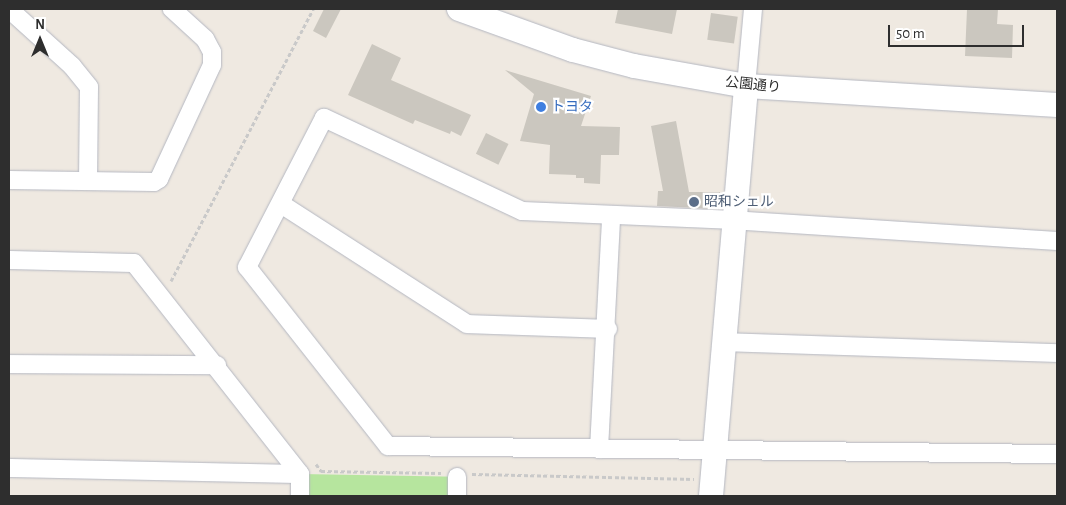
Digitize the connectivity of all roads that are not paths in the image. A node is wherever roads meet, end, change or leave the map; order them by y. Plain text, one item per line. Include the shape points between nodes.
1 (172, 9) edge
2 (459, 9) edge
3 (753, 9) edge
4 (9, 10) edge
5 (746, 86) junction
6 (1057, 105) edge
7 (9, 180) edge
8 (88, 180) junction
9 (281, 204) junction
10 (611, 217) junction
11 (735, 220) junction
12 (1057, 241) edge
13 (9, 260) edge
14 (608, 329) junction
15 (723, 342) junction
16 (1057, 353) edge
17 (9, 364) edge
18 (217, 365) junction
19 (599, 449) junction
20 (715, 450) junction
21 (1057, 454) edge
22 (9, 468) edge
23 (300, 474) junction
24 (457, 477) dead end
25 (300, 496) edge
26 (457, 496) edge
27 (710, 496) edge

1 - 8 street via 205,39 212,52 212,64 159,179 154,182
2 - 5 street, 公園通り via 590,55
3 - 5 street
4 - 8 street via 72,66 89,87
5 - 6 street, 公園通り
5 - 11 street
7 - 8 street
9 - 10 street via 324,118 522,212
9 - 14 street via 467,324
9 - 19 street via 247,267 388,446
10 - 11 street
10 - 14 street
11 - 12 street
11 - 15 street
13 - 18 street via 134,263
14 - 19 street
15 - 16 street
15 - 20 street
17 - 18 street
18 - 23 street
19 - 20 street
20 - 21 street
20 - 27 street
22 - 23 street
23 - 25 street
24 - 26 street

